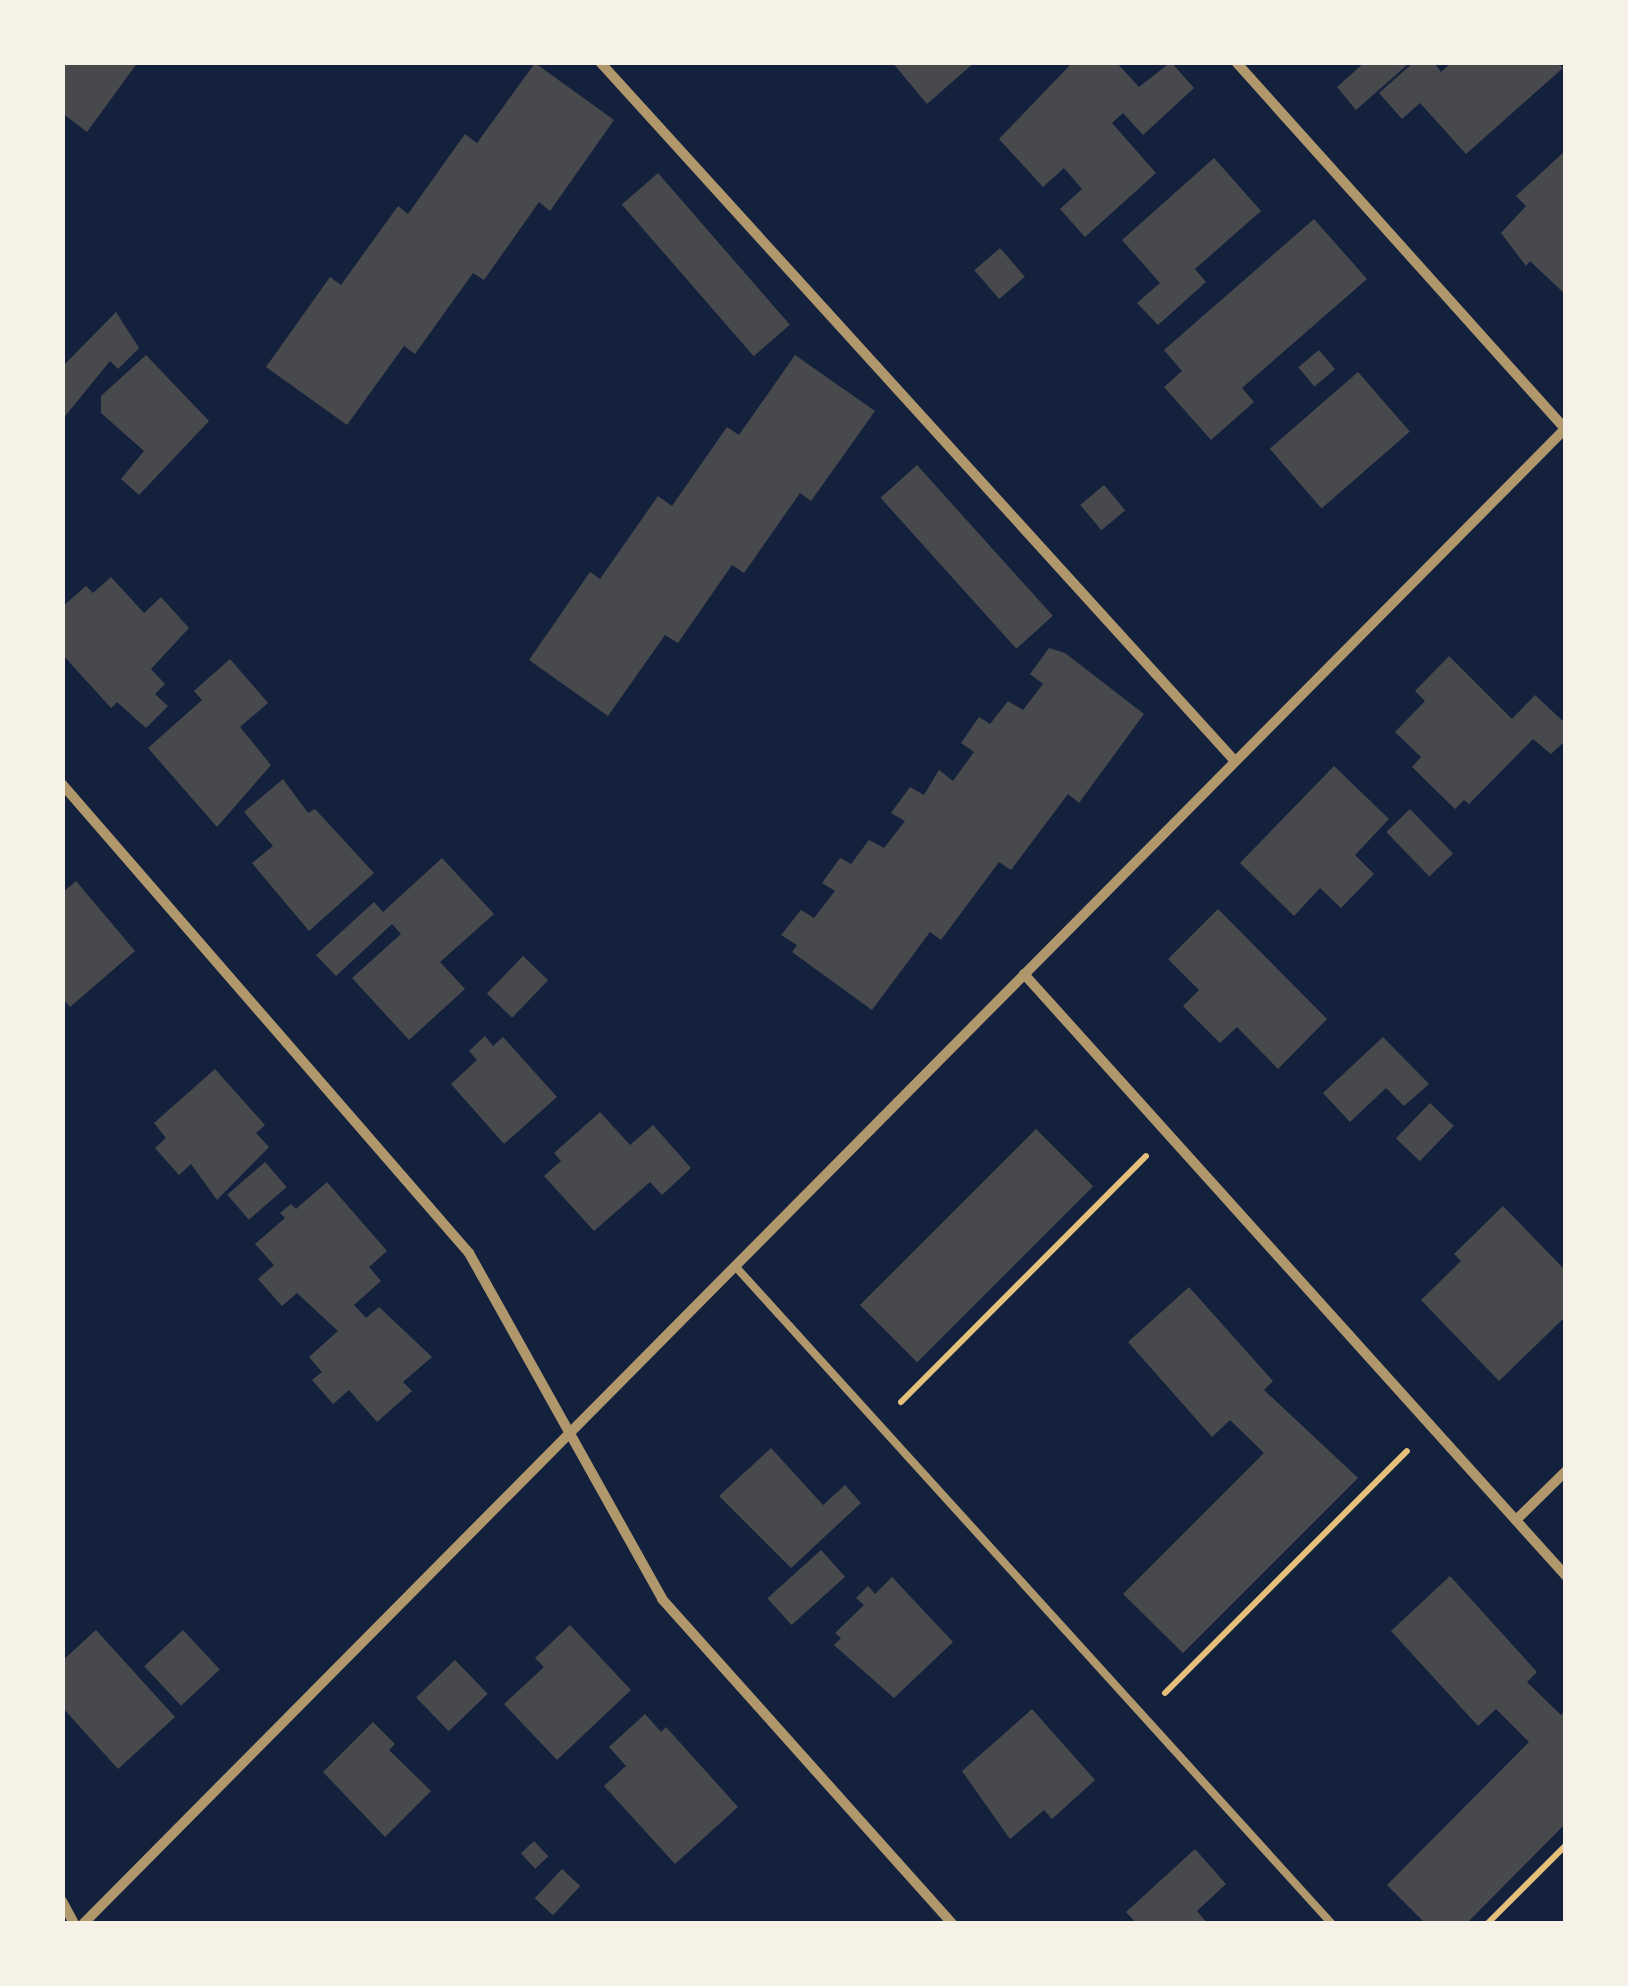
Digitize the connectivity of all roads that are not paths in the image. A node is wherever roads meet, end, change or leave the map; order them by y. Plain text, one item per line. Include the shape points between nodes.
1 (600, 62) edge
2 (1236, 62) edge
3 (1565, 429) edge
4 (1235, 761) junction
5 (62, 784) edge
6 (1024, 974) junction
7 (735, 1266) junction
8 (570, 1432) junction
9 (1566, 1471) edge
10 (1516, 1520) junction
11 (1566, 1576) edge
12 (62, 1901) edge
13 (74, 1924) edge
14 (82, 1924) edge
15 (953, 1924) edge
16 (1332, 1924) edge

1 - 4 street
2 - 3 street
3 - 4 street
4 - 6 street
5 - 8 street via 469,1253
6 - 7 street
6 - 10 street
7 - 8 street
7 - 16 lane
8 - 14 street
8 - 15 street via 662,1598
9 - 10 street
10 - 11 street
12 - 13 street

